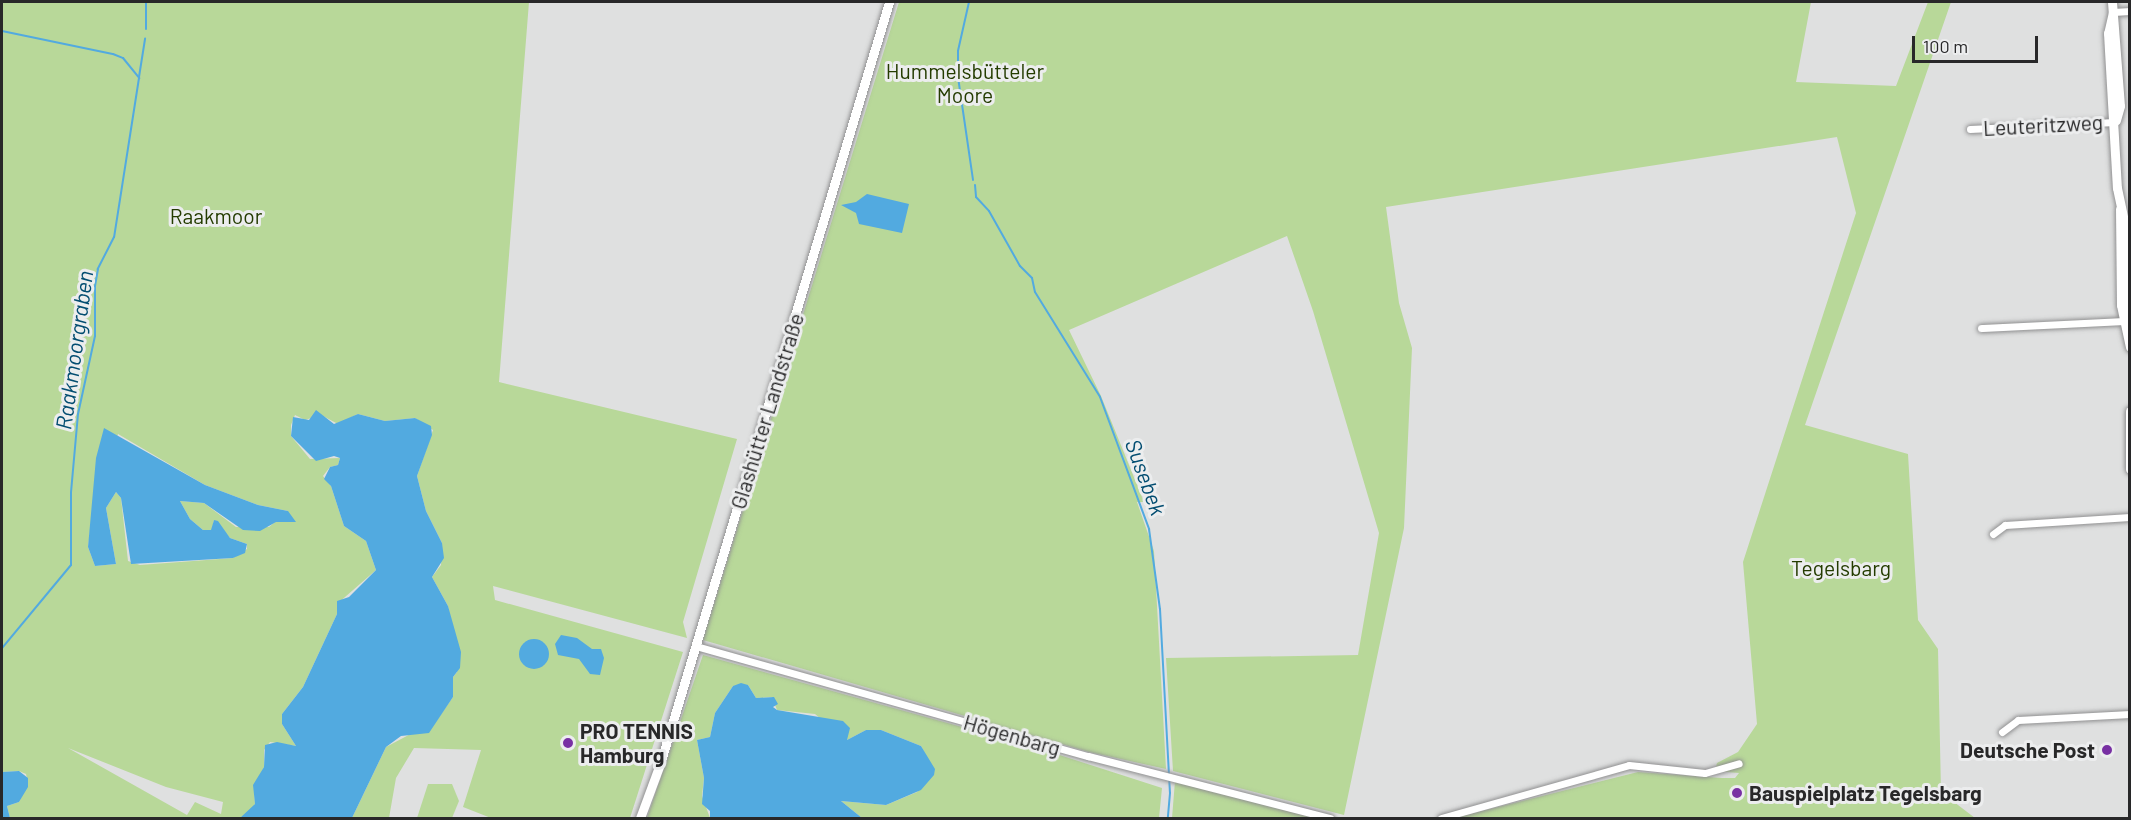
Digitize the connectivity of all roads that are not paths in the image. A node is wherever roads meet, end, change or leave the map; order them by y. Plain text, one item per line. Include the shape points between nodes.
1 (889, 2) edge
2 (2112, 2) edge
3 (2130, 11) edge
4 (2113, 12) junction
5 (2115, 122) junction
6 (1970, 129) dead end
7 (2125, 209) edge
8 (2126, 321) junction
9 (1981, 328) dead end
10 (2130, 347) edge
11 (2130, 411) edge
12 (2130, 469) edge
13 (2130, 517) edge
14 (1993, 534) dead end
15 (696, 646) junction
16 (2130, 714) edge
17 (2002, 732) dead end
18 (1739, 763) dead end
19 (640, 819) edge
20 (1330, 819) edge
21 (1441, 819) edge

1 - 15 street, Glashütter Landstraße
2 - 4 street
3 - 4 street
4 - 5 street via 2120,106
5 - 6 street, Leuteritzweg
5 - 7 street
7 - 8 street via 2121,305
8 - 9 street
8 - 10 street
11 - 12 street
13 - 14 street via 2005,525
15 - 19 street, Glashütter Landstraße
15 - 20 street, Högenbarg
16 - 17 street via 2018,720
18 - 21 street via 1705,773 1629,765

